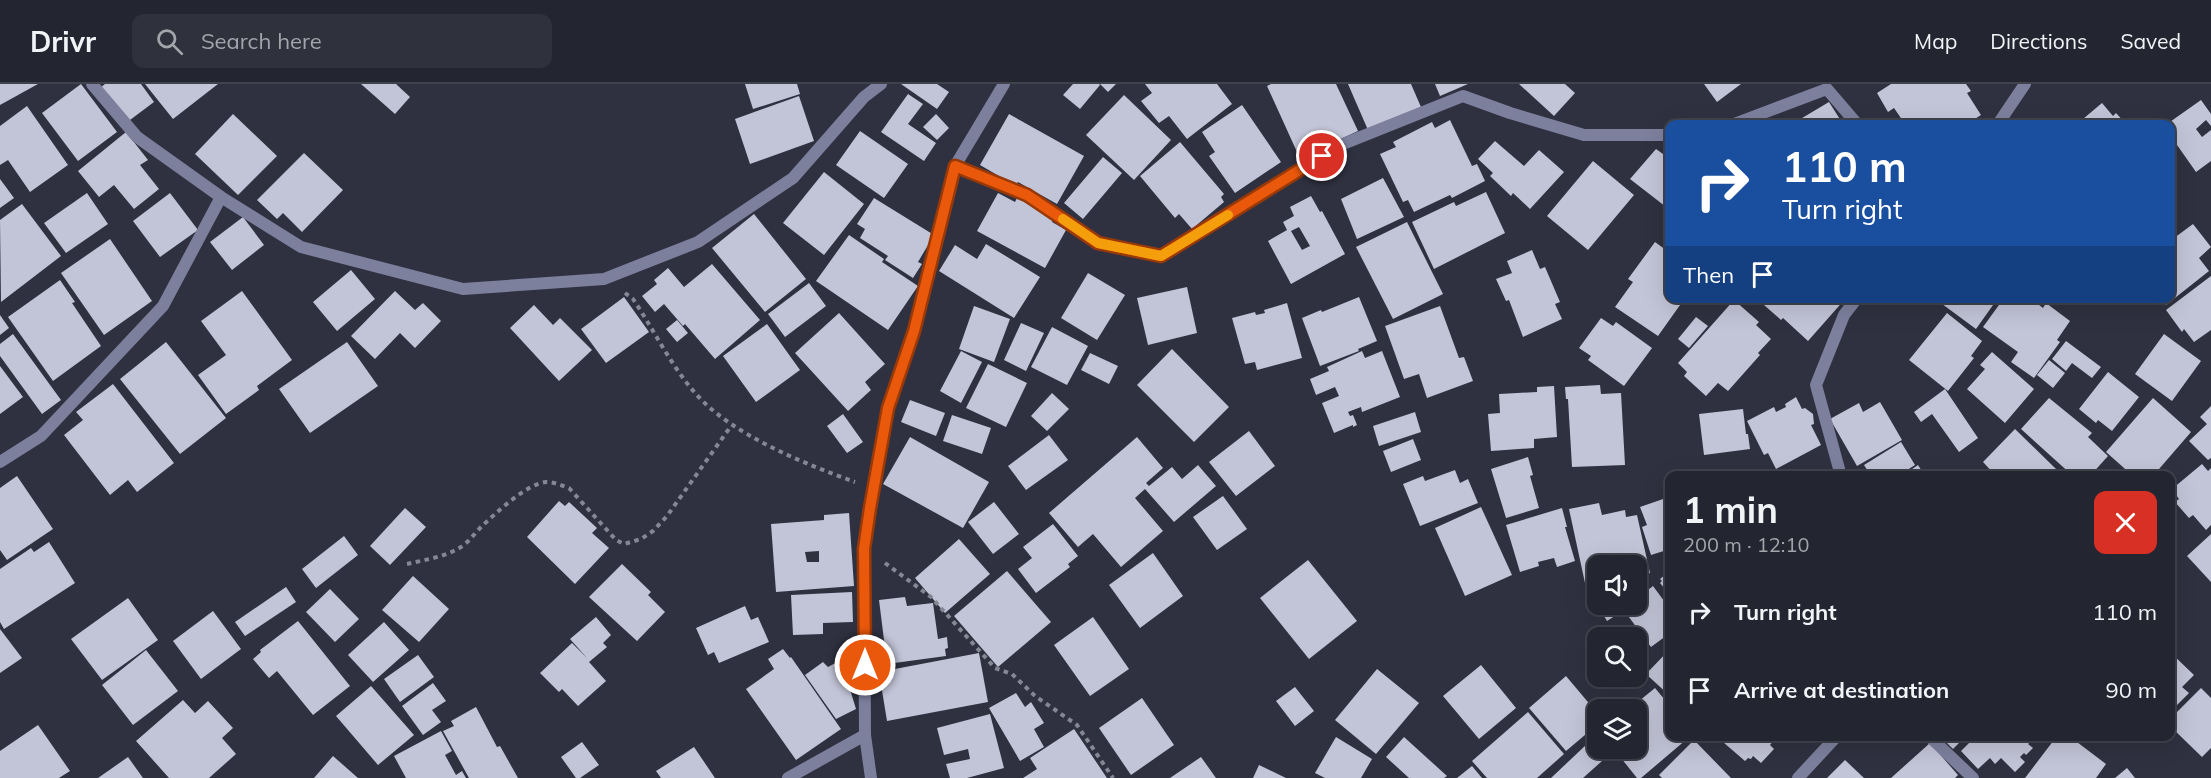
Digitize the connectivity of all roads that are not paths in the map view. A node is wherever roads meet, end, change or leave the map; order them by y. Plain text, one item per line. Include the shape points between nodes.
1 (92, 84) edge
2 (880, 84) edge
3 (1004, 84) edge
4 (2025, 84) edge
5 (1745, 120) edge
6 (1854, 120) edge
7 (2001, 120) edge
8 (1665, 135) edge
9 (955, 166) junction
10 (221, 197) junction
11 (1853, 303) edge
12 (0, 462) edge
13 (1840, 471) edge
14 (865, 735) junction
15 (1832, 741) edge
16 (1934, 741) edge
17 (788, 778) edge
18 (871, 778) edge
19 (1798, 778) edge
20 (1972, 778) edge

1 - 10 street via 137,137
2 - 10 street via 793,178 698,242 604,279 463,289 301,247
3 - 9 street
4 - 7 street
5 - 6 street via 1827,89
8 - 9 street via 1584,135 1463,96 1342,144 1161,256 1098,243 1027,195
9 - 14 street via 914,331 888,408 864,549
10 - 12 street via 163,306 42,436
11 - 13 street via 1844,315 1816,385
14 - 17 street
14 - 18 street
15 - 19 street
16 - 20 street

